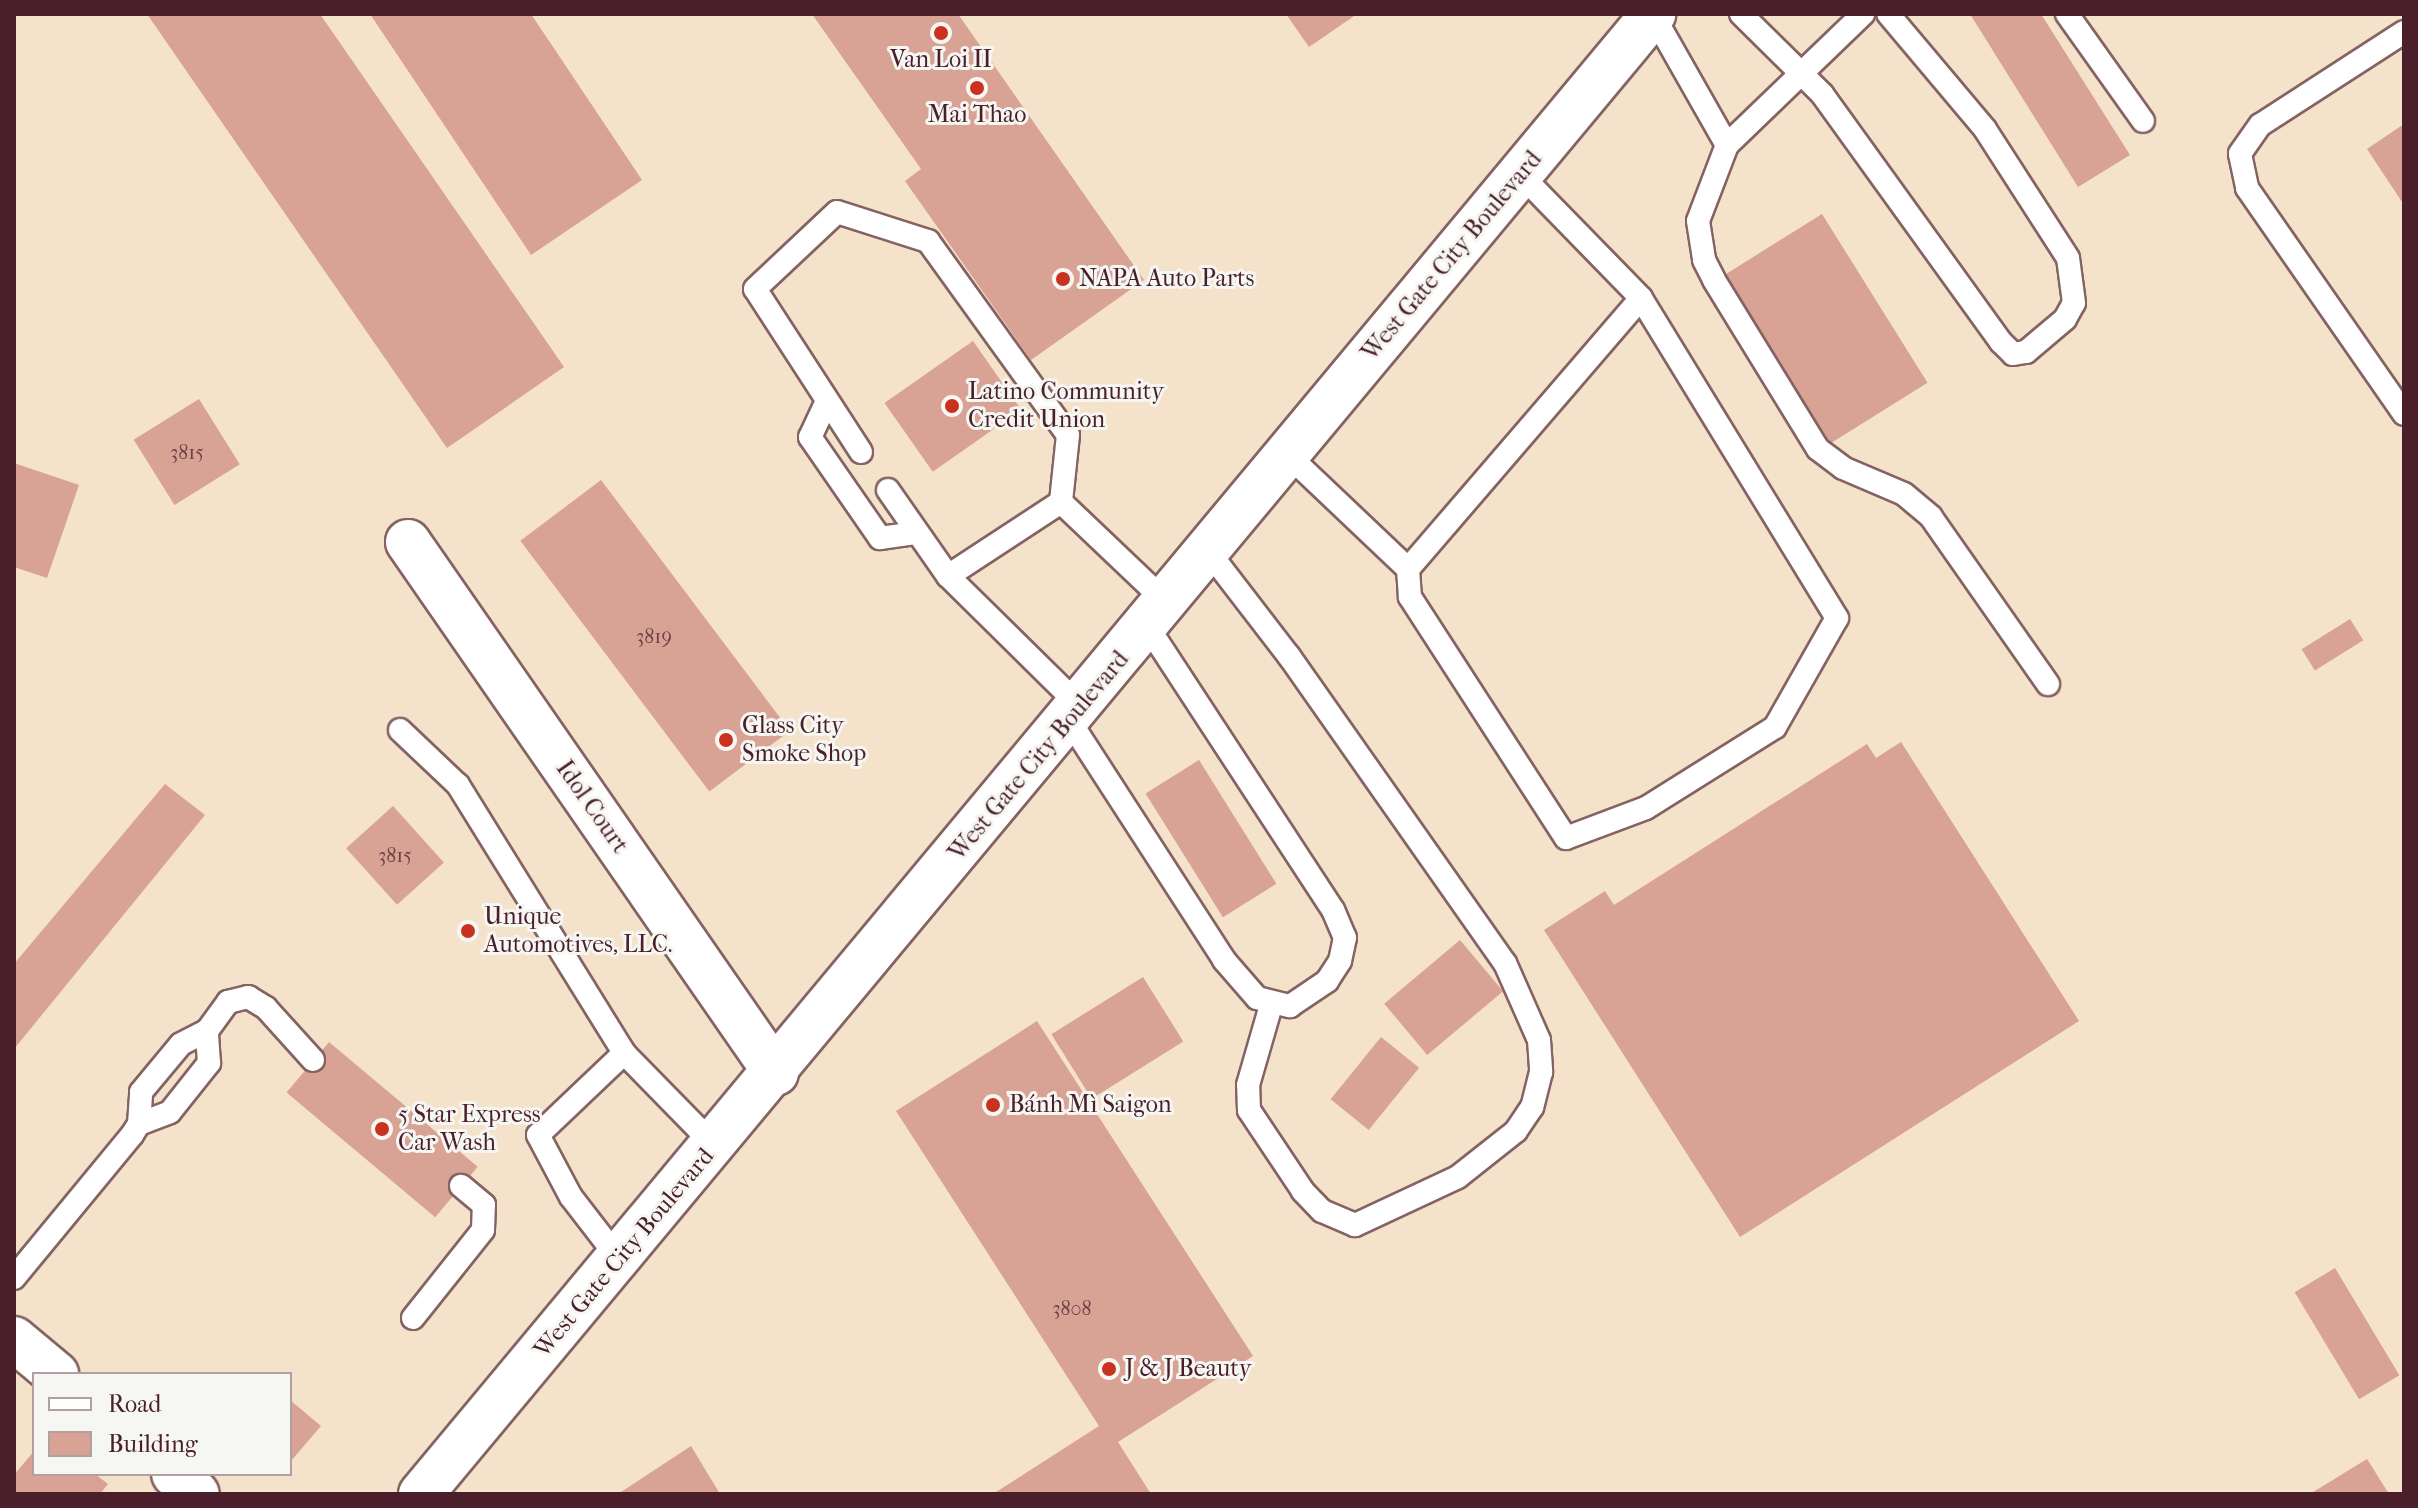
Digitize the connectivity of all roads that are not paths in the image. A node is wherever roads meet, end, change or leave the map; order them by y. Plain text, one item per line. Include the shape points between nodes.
1 (1653, 14) edge
2 (1741, 14) edge
3 (1863, 14) edge
4 (1888, 14) edge
5 (2067, 14) edge
6 (2404, 32) edge
7 (1804, 71) junction
8 (2143, 121) dead end
9 (1727, 145) junction
10 (1520, 174) junction
11 (1641, 298) junction
12 (827, 401) junction
13 (2404, 414) edge
14 (861, 452) dead end
15 (1288, 455) junction
16 (888, 490) dead end
17 (1061, 502) junction
18 (917, 533) junction
19 (408, 542) dead end
20 (1208, 551) junction
21 (1408, 569) junction
22 (948, 576) junction
23 (1156, 614) junction
24 (2048, 684) dead end
25 (1074, 713) junction
26 (400, 730) dead end
27 (1272, 1002) junction
28 (207, 1031) junction
29 (624, 1053) junction
30 (313, 1060) dead end
31 (776, 1073) junction
32 (139, 1124) junction
33 (715, 1146) junction
34 (461, 1186) dead end
35 (619, 1259) junction
36 (14, 1278) edge
37 (413, 1318) dead end
38 (14, 1339) edge
39 (54, 1372) edge
40 (176, 1476) edge
41 (197, 1494) edge
42 (421, 1494) edge

1 - 9 lane
1 - 10 main road, West Gate City Boulevard
2 - 7 lane
3 - 7 lane
4 - 7 lane via 1985,129 2068,258 2074,303 2065,319 2026,352 2013,354 2001,342
5 - 8 lane
6 - 13 lane via 2260,125 2240,154 2247,188
7 - 9 lane
9 - 24 lane via 1698,221 1699,240 1714,280 1818,449 1843,468 1904,494 1931,517
10 - 11 lane
10 - 15 main road, West Gate City Boulevard
11 - 21 lane
11 - 21 lane via 1837,618 1775,727 1646,808 1566,838 1410,597
12 - 14 lane
12 - 17 lane via 755,289 837,212 928,241 1068,435
12 - 18 lane via 810,437 880,538
15 - 20 main road, West Gate City Boulevard
15 - 21 lane
16 - 18 lane
17 - 22 lane
17 - 23 lane
18 - 22 lane
19 - 31 main road, Idol Court
20 - 23 main road, West Gate City Boulevard
20 - 27 lane via 1289,656 1505,963 1539,1040 1541,1072 1532,1107 1516,1131 1458,1177 1355,1225 1322,1211 1303,1191 1249,1110 1248,1085
22 - 25 lane
23 - 25 main road, West Gate City Boulevard
23 - 27 lane via 1345,938 1340,961 1327,981 1290,1006
25 - 27 lane via 1224,960 1257,998
25 - 31 main road, West Gate City Boulevard
26 - 29 lane via 458,785
28 - 30 lane via 228,1002 248,997 266,1008
28 - 32 lane via 181,1044 141,1092
28 - 32 lane via 209,1063 170,1112
29 - 33 lane
29 - 35 lane via 538,1135 571,1197
31 - 33 main road, West Gate City Boulevard
32 - 36 lane
33 - 35 main road, West Gate City Boulevard
34 - 37 lane via 484,1205 483,1230
35 - 42 main road, West Gate City Boulevard
38 - 39 main road
40 - 41 main road

